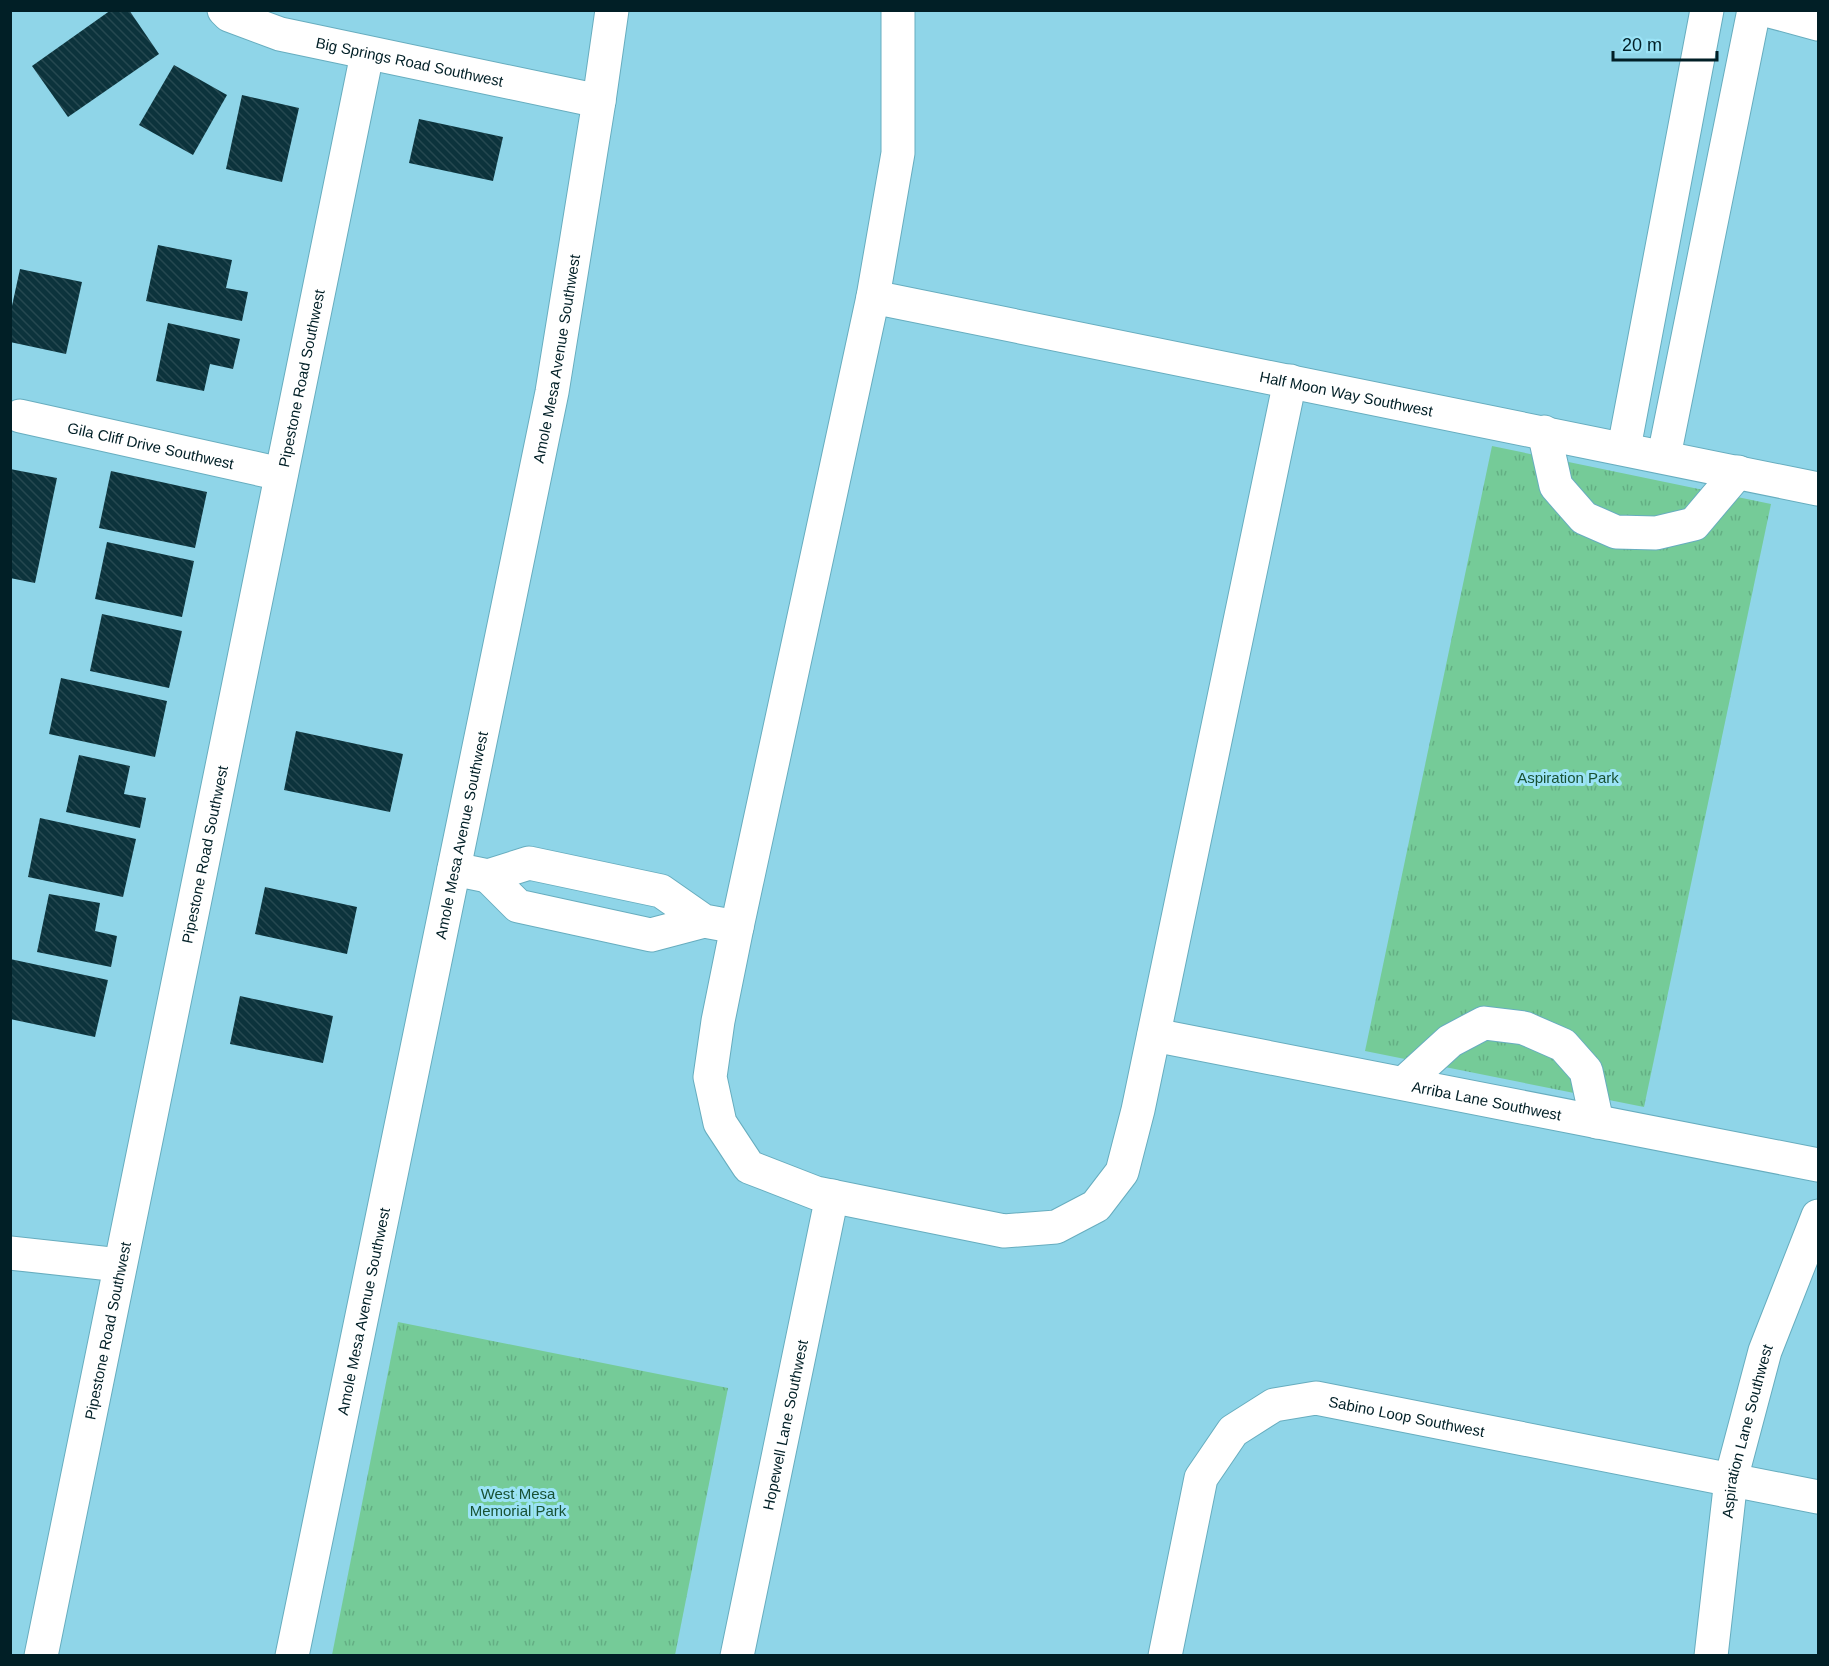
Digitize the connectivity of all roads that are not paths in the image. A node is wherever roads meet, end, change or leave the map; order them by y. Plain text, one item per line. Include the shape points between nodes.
1 (224, 10) edge
2 (612, 10) edge
3 (898, 10) edge
4 (1707, 10) edge
5 (1754, 10) edge
6 (1766, 10) edge
7 (1818, 24) edge
8 (368, 54) junction
9 (599, 101) junction
10 (873, 297) junction
11 (1290, 381) junction
12 (20, 416) dead end
13 (1544, 432) junction
14 (1624, 448) junction
15 (1664, 456) junction
16 (1738, 472) junction
17 (281, 474) junction
18 (1818, 489) edge
19 (454, 868) junction
20 (488, 876) junction
21 (607, 879) junction
22 (704, 921) junction
23 (598, 924) junction
24 (737, 927) junction
25 (1154, 1035) junction
26 (1404, 1083) junction
27 (1597, 1122) junction
28 (1818, 1165) edge
29 (832, 1196) junction
30 (1818, 1216) edge
31 (10, 1253) edge
32 (120, 1265) junction
33 (1731, 1479) junction
34 (1818, 1497) edge
35 (42, 1656) edge
36 (292, 1656) edge
37 (737, 1656) edge
38 (1165, 1656) edge
39 (1711, 1656) edge

1 - 8 street, Big Springs Road Southwest via 280,34
2 - 9 street, Amole Mesa Avenue Southwest
3 - 10 street via 898,153
4 - 14 street
5 - 15 street
6 - 7 street
8 - 9 street, Big Springs Road Southwest
8 - 17 street, Pipestone Road Southwest
9 - 19 street, Amole Mesa Avenue Southwest via 552,393
10 - 11 street, Half Moon Way Southwest
10 - 24 street
11 - 13 street, Half Moon Way Southwest
11 - 25 street
12 - 17 street, Gila Cliff Drive Southwest
13 - 14 street, Half Moon Way Southwest
13 - 16 street via 1556,486 1584,518 1616,532 1656,533 1694,524
14 - 15 street, Half Moon Way Southwest
15 - 16 street, Half Moon Way Southwest
16 - 18 street, Half Moon Way Southwest
17 - 32 street, Pipestone Road Southwest
19 - 20 street
19 - 36 street, Amole Mesa Avenue Southwest
20 - 21 street via 529,863
20 - 23 street via 519,906
21 - 22 street via 661,891
21 - 23 street
22 - 23 street via 651,935
22 - 24 street
24 - 29 street via 710,1077 720,1123 749,1167
25 - 26 street, Arriba Lane Southwest
25 - 29 street via 1122,1172 1096,1206 1056,1227 1004,1231
26 - 27 street, Arriba Lane Southwest
26 - 27 street via 1450,1041 1484,1023 1524,1028 1563,1045 1586,1071
27 - 28 street, Arriba Lane Southwest
29 - 37 street, Hopewell Lane Southwest
30 - 33 street, Aspiration Lane Southwest via 1765,1351
31 - 32 street
32 - 35 street, Pipestone Road Southwest
33 - 34 street, Sabino Loop Southwest
33 - 38 street, Sabino Loop Southwest via 1316,1398 1274,1405 1233,1431 1201,1478
33 - 39 street, Aspiration Lane Southwest

